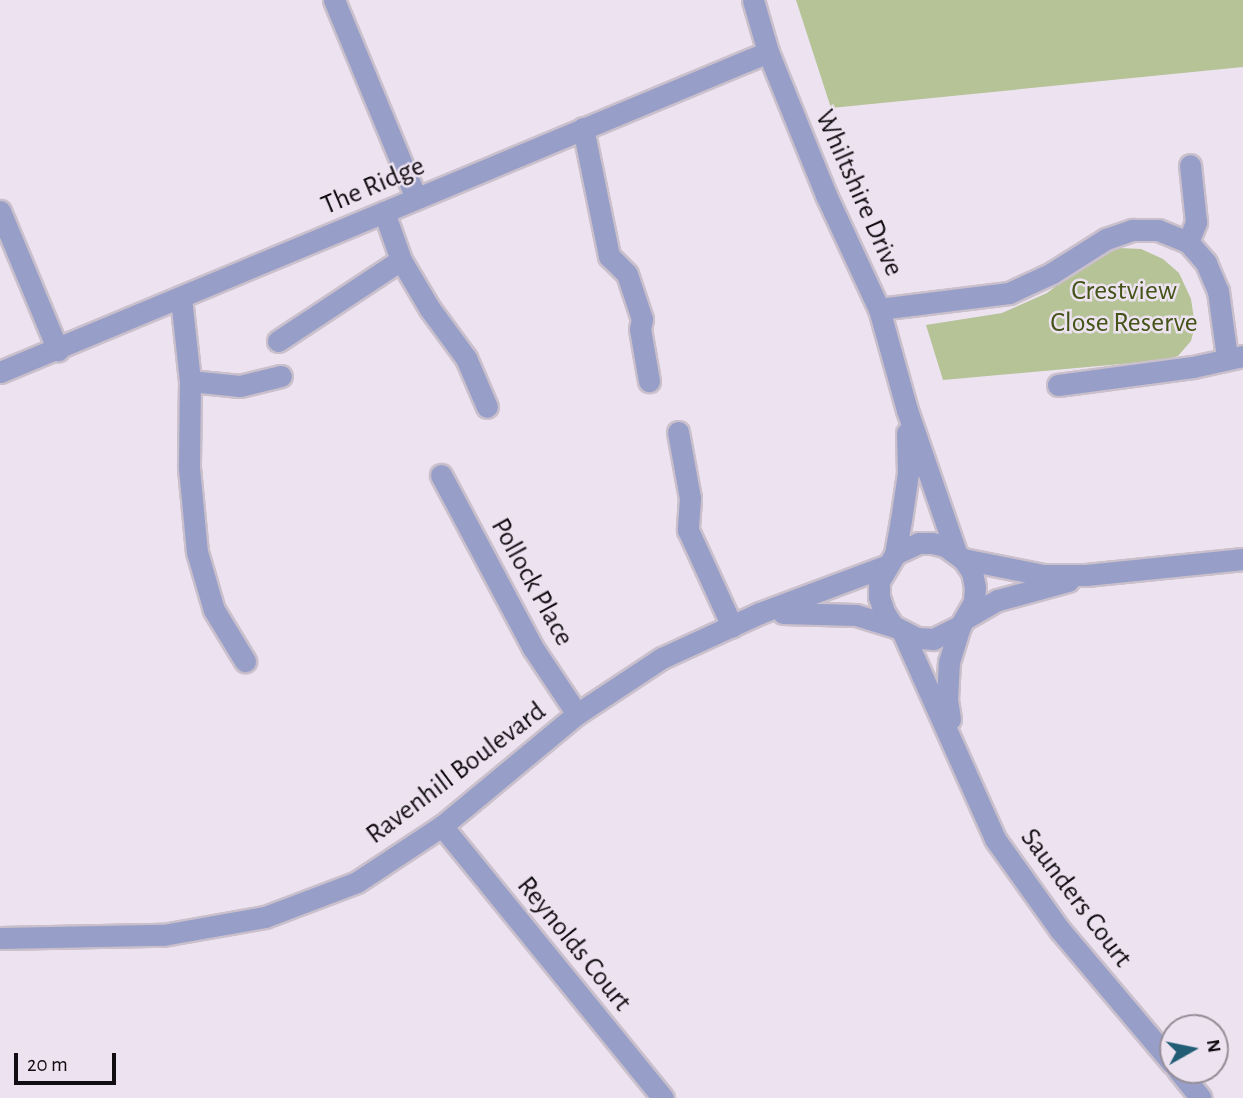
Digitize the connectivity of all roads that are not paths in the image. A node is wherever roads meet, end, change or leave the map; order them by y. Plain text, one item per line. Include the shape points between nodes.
1 (334, 0) edge
2 (753, 0) edge
3 (768, 52) junction
4 (583, 128) junction
5 (1190, 165) dead end
6 (416, 198) junction
7 (0, 211) edge
8 (384, 212) junction
9 (1188, 242) junction
10 (401, 260) junction
11 (181, 298) junction
12 (879, 309) junction
13 (278, 341) dead end
14 (58, 350) junction
15 (1235, 357) edge
16 (0, 372) edge
17 (281, 376) dead end
18 (649, 380) dead end
19 (190, 381) junction
20 (1058, 385) dead end
21 (487, 407) dead end
22 (907, 410) junction
23 (678, 432) dead end
24 (442, 475) dead end
25 (960, 555) junction
26 (1243, 559) edge
27 (890, 560) junction
28 (1086, 575) junction
29 (760, 613) junction
30 (964, 622) junction
31 (732, 626) junction
32 (898, 629) junction
33 (245, 661) dead end
34 (578, 714) junction
35 (956, 752) junction
36 (442, 826) junction
37 (0, 938) edge
38 (1159, 1047) edge
39 (1190, 1084) edge
40 (663, 1098) edge
41 (1201, 1098) edge

1 - 6 street
2 - 3 street, Whiltshire Drive
3 - 4 street, The Ridge
3 - 12 street, Whiltshire Drive
4 - 6 street, The Ridge
4 - 18 street via 609,256 627,275 642,318
5 - 9 street via 1196,222
6 - 8 street, The Ridge
7 - 14 street
8 - 10 street
8 - 11 street, The Ridge
9 - 12 street via 1158,230 1132,230 1106,239 1052,274 1009,293
9 - 15 street via 1206,263 1218,291
10 - 13 street
10 - 21 street via 429,309 466,358
11 - 14 street, The Ridge
11 - 19 street
12 - 22 street, Whiltshire Drive
14 - 16 street, The Ridge
15 - 20 street
17 - 19 street via 240,386
19 - 33 street via 189,468 197,552 214,610
22 - 25 street, Whiltshire Drive
22 - 27 street, Whiltshire Drive via 908,473
23 - 31 street via 690,498 688,530
24 - 34 street, Pollock Place via 533,648
25 - 27 street via 945,546 919,543
25 - 28 street via 1043,575
25 - 30 street via 972,572 975,587
26 - 28 street
27 - 29 street, Ravenhill Boulevard
27 - 32 street via 880,581 879,597
28 - 30 street via 998,600
29 - 31 street, Ravenhill Boulevard
29 - 32 street, Ravenhill Boulevard via 856,615
30 - 32 street via 933,639
30 - 35 street, Saunders Court via 949,662 947,699
31 - 34 street, Ravenhill Boulevard via 662,658
32 - 35 street, Saunders Court
34 - 36 street, Ravenhill Boulevard
35 - 38 street, Saunders Court via 995,839 1060,930
36 - 37 street, Ravenhill Boulevard via 357,881 265,917 163,934
36 - 40 street, Reynolds Court
39 - 41 street

